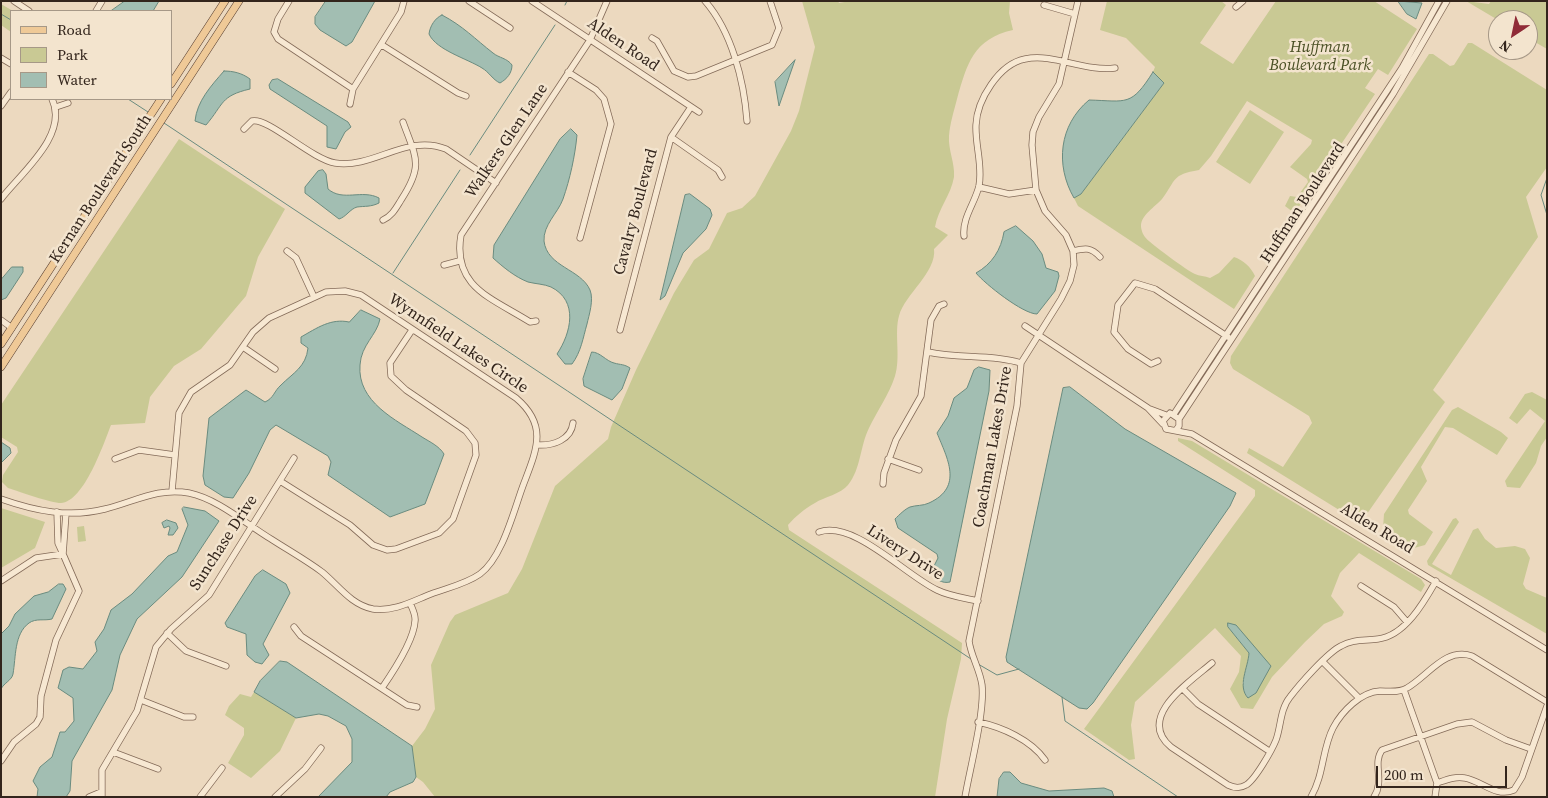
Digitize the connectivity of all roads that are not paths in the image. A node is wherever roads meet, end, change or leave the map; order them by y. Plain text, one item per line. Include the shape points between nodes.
1 (14, 1) edge
2 (225, 1) edge
3 (239, 1) edge
4 (289, 1) edge
5 (404, 1) edge
6 (469, 1) edge
7 (532, 1) edge
8 (607, 1) edge
9 (705, 1) edge
10 (770, 1) edge
11 (1078, 1) edge
12 (1243, 1) edge
13 (1439, 1) edge
14 (1447, 1) edge
15 (1044, 5) dead end
16 (1236, 7) dead end
17 (28, 10) edge
18 (1075, 14) junction
19 (510, 28) dead end
20 (652, 38) dead end
21 (590, 40) junction
22 (382, 44) junction
23 (734, 61) junction
24 (1065, 63) junction
25 (1115, 68) dead end
26 (568, 72) junction
27 (172, 82) edge
28 (353, 88) junction
29 (10, 93) edge
30 (466, 96) dead end
31 (52, 100) edge
32 (160, 100) edge
33 (68, 103) dead end
34 (350, 104) dead end
35 (1, 106) edge
36 (56, 107) junction
37 (691, 107) junction
38 (699, 112) dead end
39 (747, 121) dead end
40 (403, 122) dead end
41 (244, 129) dead end
42 (671, 137) junction
43 (411, 146) junction
44 (722, 177) dead end
45 (496, 183) junction
46 (979, 187) junction
47 (1036, 190) junction
48 (1, 199) edge
49 (383, 220) dead end
50 (964, 236) dead end
51 (580, 238) dead end
52 (287, 250) dead end
53 (1073, 251) junction
54 (1100, 257) dead end
55 (459, 261) junction
56 (444, 265) dead end
57 (314, 297) junction
58 (944, 304) dead end
59 (1, 320) edge
60 (536, 321) dead end
61 (1025, 326) dead end
62 (12, 328) junction
63 (412, 330) junction
64 (620, 330) dead end
65 (1039, 336) junction
66 (1228, 337) junction
67 (1, 344) edge
68 (243, 347) junction
69 (928, 352) junction
70 (1158, 361) dead end
71 (1021, 363) junction
72 (1, 367) edge
73 (275, 368) dead end
74 (1148, 408) junction
75 (1166, 415) junction
76 (1178, 418) junction
77 (574, 423) dead end
78 (1163, 424) junction
79 (1176, 430) junction
80 (1192, 434) junction
81 (537, 445) junction
82 (175, 455) junction
83 (294, 458) dead end
84 (116, 459) dead end
85 (888, 459) junction
86 (919, 470) dead end
87 (280, 482) junction
88 (883, 484) dead end
89 (172, 491) junction
90 (2, 499) edge
91 (57, 512) junction
92 (66, 513) junction
93 (251, 526) junction
94 (819, 532) dead end
95 (63, 554) junction
96 (1, 580) edge
97 (1436, 581) junction
98 (1361, 586) dead end
99 (978, 601) junction
100 (410, 602) junction
101 (1407, 622) junction
102 (294, 627) dead end
103 (167, 633) junction
104 (1547, 650) edge
105 (1323, 662) junction
106 (1212, 663) dead end
107 (226, 666) dead end
108 (382, 688) junction
109 (1183, 689) junction
110 (1404, 690) junction
111 (1359, 698) junction
112 (141, 700) junction
113 (1547, 704) edge
114 (418, 707) dead end
115 (193, 717) dead end
116 (978, 722) junction
117 (1420, 736) junction
118 (321, 748) dead end
119 (1531, 749) junction
120 (1269, 751) junction
121 (114, 752) junction
122 (1044, 760) dead end
123 (1, 761) edge
124 (222, 768) dead end
125 (158, 769) dead end
126 (1437, 783) junction
127 (101, 795) edge
128 (89, 797) edge
129 (200, 797) edge
130 (276, 797) edge
131 (966, 797) edge
132 (1311, 797) edge
133 (1374, 797) edge
134 (1435, 797) edge

1 - 17 street
2 - 27 main road
3 - 72 main road, Kernan Boulevard South
4 - 28 street via 274,32 278,39
5 - 22 street
6 - 19 street
7 - 21 street, Alden Road
8 - 21 street, Walkers Glen Lane
9 - 23 street via 721,24
10 - 23 street via 779,28 776,39 765,50
11 - 18 street
12 - 16 street
13 - 66 street, Huffman Boulevard via 1402,68
14 - 66 street, Huffman Boulevard via 1393,94
15 - 18 street
18 - 24 street
20 - 23 street via 680,76 696,76
21 - 26 street, Walkers Glen Lane
21 - 37 street, Alden Road
22 - 28 street
22 - 30 street
23 - 39 street via 742,86
24 - 25 street via 1101,70
24 - 46 street via 1038,57 1024,59 1009,64 994,80 976,122
24 - 47 street via 1059,84 1033,132
26 - 45 street, Walkers Glen Lane
26 - 51 street via 604,99 611,124
28 - 34 street
29 - 35 street
31 - 36 street
32 - 62 main road, Kernan Boulevard South
33 - 36 street
36 - 48 street via 51,137
37 - 38 street, Alden Road
37 - 42 street, Cavalry Boulevard
40 - 43 street
41 - 43 street via 252,121 263,122 313,155 337,164 351,165
42 - 44 street via 718,170
42 - 64 street, Cavalry Boulevard
43 - 45 street via 446,149
43 - 49 street via 416,174 390,215
45 - 55 street, Walkers Glen Lane via 461,235
46 - 47 street via 1009,194
46 - 50 street via 963,228
47 - 53 street via 1044,210 1066,235
52 - 57 street via 296,258
53 - 54 street via 1086,248
53 - 65 street, Coachman Lakes Drive via 1070,281
55 - 56 street
55 - 60 street via 468,280 477,289 530,322
57 - 63 street, Wynnfield Lakes Circle via 334,290 356,294
57 - 68 street, Wynnfield Lakes Circle via 265,321
58 - 69 street via 939,306 931,320
59 - 62 street
61 - 65 street
62 - 67 main road, Kernan Boulevard South
63 - 81 street, Wynnfield Lakes Circle via 521,402 535,423
63 - 87 street via 390,363 391,376 465,430 476,447 464,491 447,527 396,549 380,548 350,525
65 - 71 street, Coachman Lakes Drive
65 - 74 street
66 - 70 street via 1154,288 1135,283 1118,305 1114,332 1128,349 1151,364
66 - 76 street, Huffman Boulevard
68 - 73 street
68 - 82 street, Wynnfield Lakes Circle via 230,366 198,386 186,398 180,412
69 - 71 street via 967,358 992,357
69 - 85 street via 921,396
71 - 99 street, Coachman Lakes Drive via 1017,406
74 - 75 street
74 - 78 street
75 - 76 street
75 - 78 street
76 - 79 street, Huffman Boulevard
76 - 80 street, Alden Road
77 - 81 street via 562,440 555,444
78 - 79 street, Alden Road via 1169,431
79 - 80 street, Alden Road
80 - 97 street, Alden Road
81 - 100 street, Wynnfield Lakes Circle via 502,542 488,566 470,580
82 - 84 street via 139,450
82 - 89 street, Wynnfield Lakes Circle
83 - 87 street, Sunchase Drive
85 - 86 street
85 - 88 street
87 - 93 street, Sunchase Drive
89 - 92 street, Wynnfield Lakes Circle via 143,496 104,509
89 - 93 street, Wynnfield Lakes Circle via 200,496
90 - 91 street, Wynnfield Lakes Circle via 21,507
91 - 92 street, Wynnfield Lakes Circle
91 - 95 street via 58,543
92 - 95 street
93 - 100 street, Wynnfield Lakes Circle via 322,572 362,605 385,609
93 - 103 street, Sunchase Drive via 209,596
94 - 99 street, Livery Drive via 827,529 846,532 939,591
95 - 96 street via 36,558
95 - 123 street via 79,591 56,640 41,696 40,717 18,738
97 - 101 street via 1416,615
97 - 104 street, Alden Road
98 - 101 street via 1394,607
99 - 116 street, Coachman Lakes Drive via 970,643 982,687
100 - 108 street via 415,616 414,629
101 - 105 street via 1382,638 1341,645
102 - 108 street via 300,636
103 - 107 street via 186,651
103 - 112 street, Sunchase Drive via 156,647
105 - 111 street
105 - 120 street via 1286,701 1275,742
106 - 109 street
108 - 114 street via 407,705
109 - 120 street via 1198,704
109 - 120 street via 1165,706 1160,718 1164,739 1171,747 1236,788 1244,786 1257,772
110 - 111 street via 1371,692
110 - 113 street via 1447,657 1459,653 1472,656
110 - 117 street
111 - 132 street via 1333,729 1320,780
112 - 115 street via 184,717
112 - 121 street, Sunchase Drive
113 - 119 street
116 - 122 street via 1004,729 1040,753
116 - 131 street
117 - 119 street via 1472,722
117 - 126 street
117 - 133 street via 1382,750 1377,760 1380,775
118 - 130 street
119 - 126 street via 1517,788 1511,792 1500,793 1466,778
121 - 125 street
121 - 127 street, Sunchase Drive via 102,770
124 - 129 street
126 - 134 street
127 - 128 street

